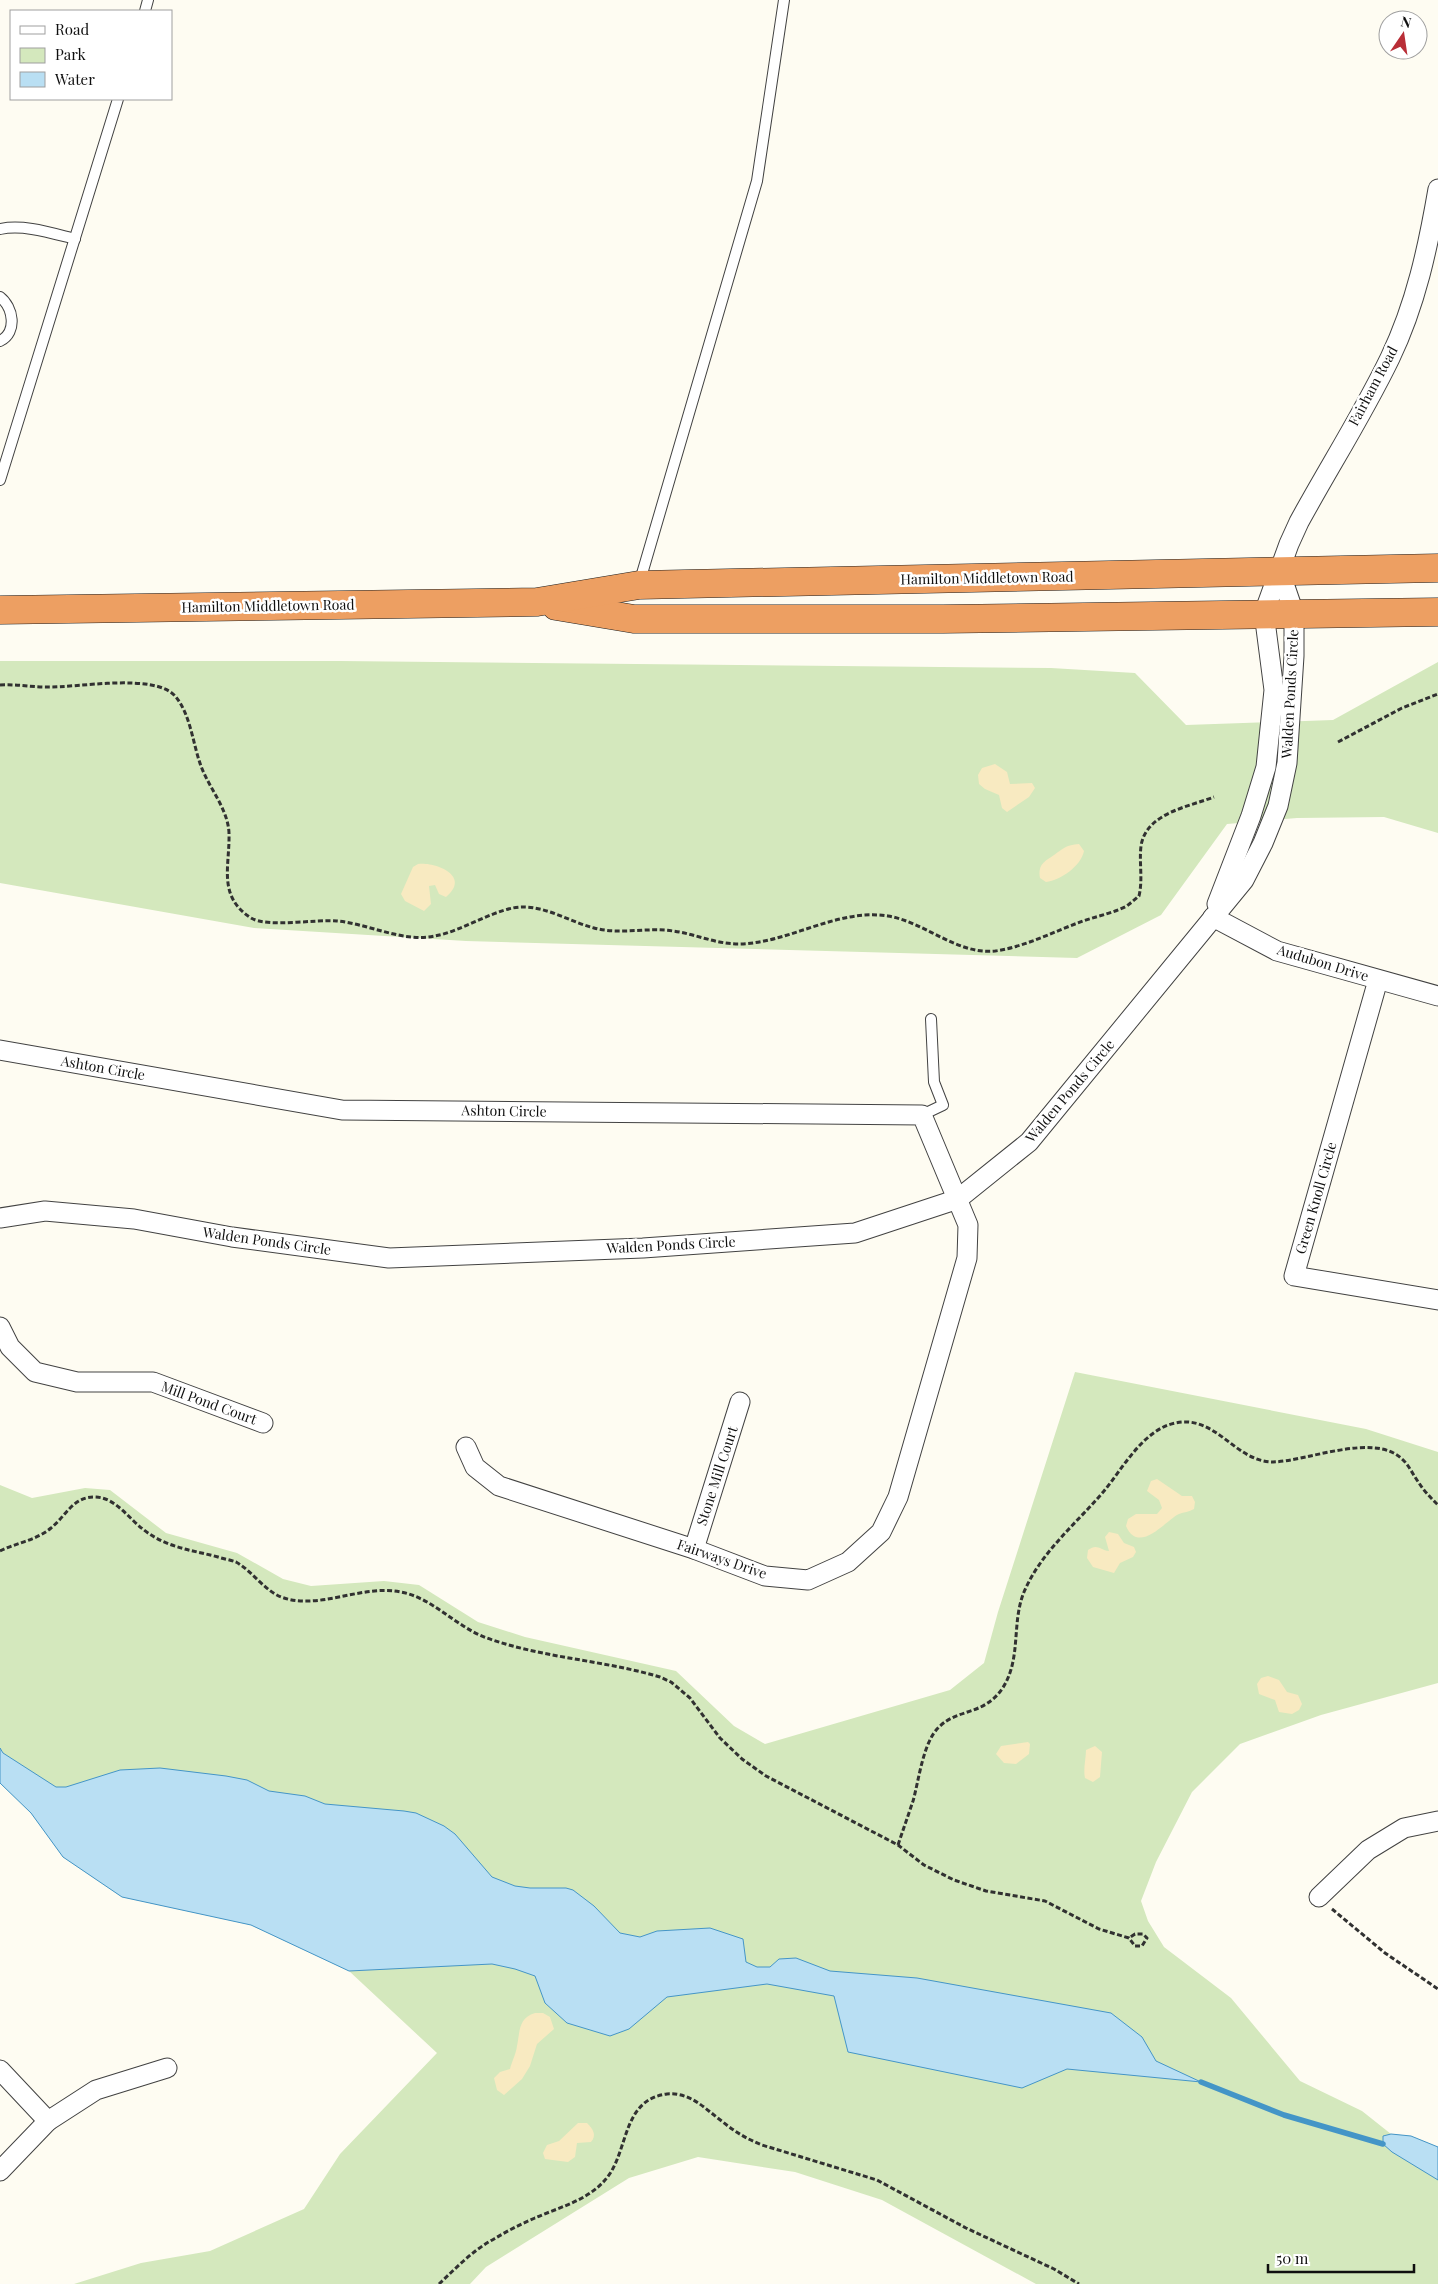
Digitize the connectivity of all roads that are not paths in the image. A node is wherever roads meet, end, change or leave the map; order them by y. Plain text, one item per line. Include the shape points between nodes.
1 (784, 0) edge
2 (118, 100) edge
3 (1438, 189) edge
4 (0, 229) edge
5 (74, 239) junction
6 (0, 297) edge
7 (0, 341) edge
8 (3, 460) edge
9 (0, 480) edge
10 (1438, 568) edge
11 (1280, 572) junction
12 (639, 585) junction
13 (537, 602) junction
14 (0, 610) edge
15 (1438, 612) edge
16 (1294, 613) junction
17 (1264, 614) junction
18 (1212, 917) junction
19 (1378, 980) junction
20 (1438, 996) edge
21 (932, 1019) dead end
22 (0, 1050) edge
23 (922, 1115) junction
24 (958, 1199) junction
25 (0, 1218) edge
26 (1438, 1300) edge
27 (0, 1327) edge
28 (740, 1402) dead end
29 (263, 1423) dead end
30 (466, 1447) dead end
31 (694, 1549) junction
32 (1438, 1821) edge
33 (1319, 1897) road end
34 (167, 2068) dead end
35 (0, 2070) edge
36 (48, 2121) junction
37 (0, 2172) edge

1 - 12 lane via 756,181
2 - 5 lane
3 - 11 street, Fairham Road via 1427,254 1414,298 1390,357 1299,522
4 - 5 lane via 43,231
5 - 8 lane
6 - 7 lane via 12,315 6,338
8 - 9 lane
10 - 11 highway, Hamilton Middletown Road
11 - 12 highway, Hamilton Middletown Road
11 - 16 street, Walden Ponds Circle
11 - 17 street, Walden Ponds Circle
12 - 13 highway, Hamilton Middletown Road
13 - 14 highway, Hamilton Middletown Road
13 - 17 highway, Hamilton Middletown Road via 634,619 943,620
15 - 16 highway, Hamilton Middletown Road
16 - 17 highway, Hamilton Middletown Road
16 - 18 street, Walden Ponds Circle via 1287,763 1278,806 1244,880
17 - 18 street, Walden Ponds Circle via 1274,690 1266,767
18 - 19 street, Audubon Drive via 1277,951
18 - 24 street, Walden Ponds Circle via 1029,1142
19 - 20 street, Audubon Drive
19 - 26 street, Green Knoll Circle via 1294,1276
21 - 23 lane via 934,1082 943,1104
22 - 23 street, Ashton Circle via 342,1110
23 - 24 street
24 - 25 street, Walden Ponds Circle via 855,1233 643,1248 389,1258 232,1237 124,1218 45,1211
24 - 31 street, Fairways Drive via 968,1225 967,1258 898,1497 881,1532 848,1562 808,1580 765,1576
27 - 29 street, Mill Pond Court via 10,1347 35,1372 78,1382 153,1382
28 - 31 street, Stone Mill Court
30 - 31 street, Fairways Drive via 475,1467 499,1486
32 - 33 street via 1404,1828 1368,1850
34 - 36 street via 96,2090
35 - 36 street
36 - 37 street

